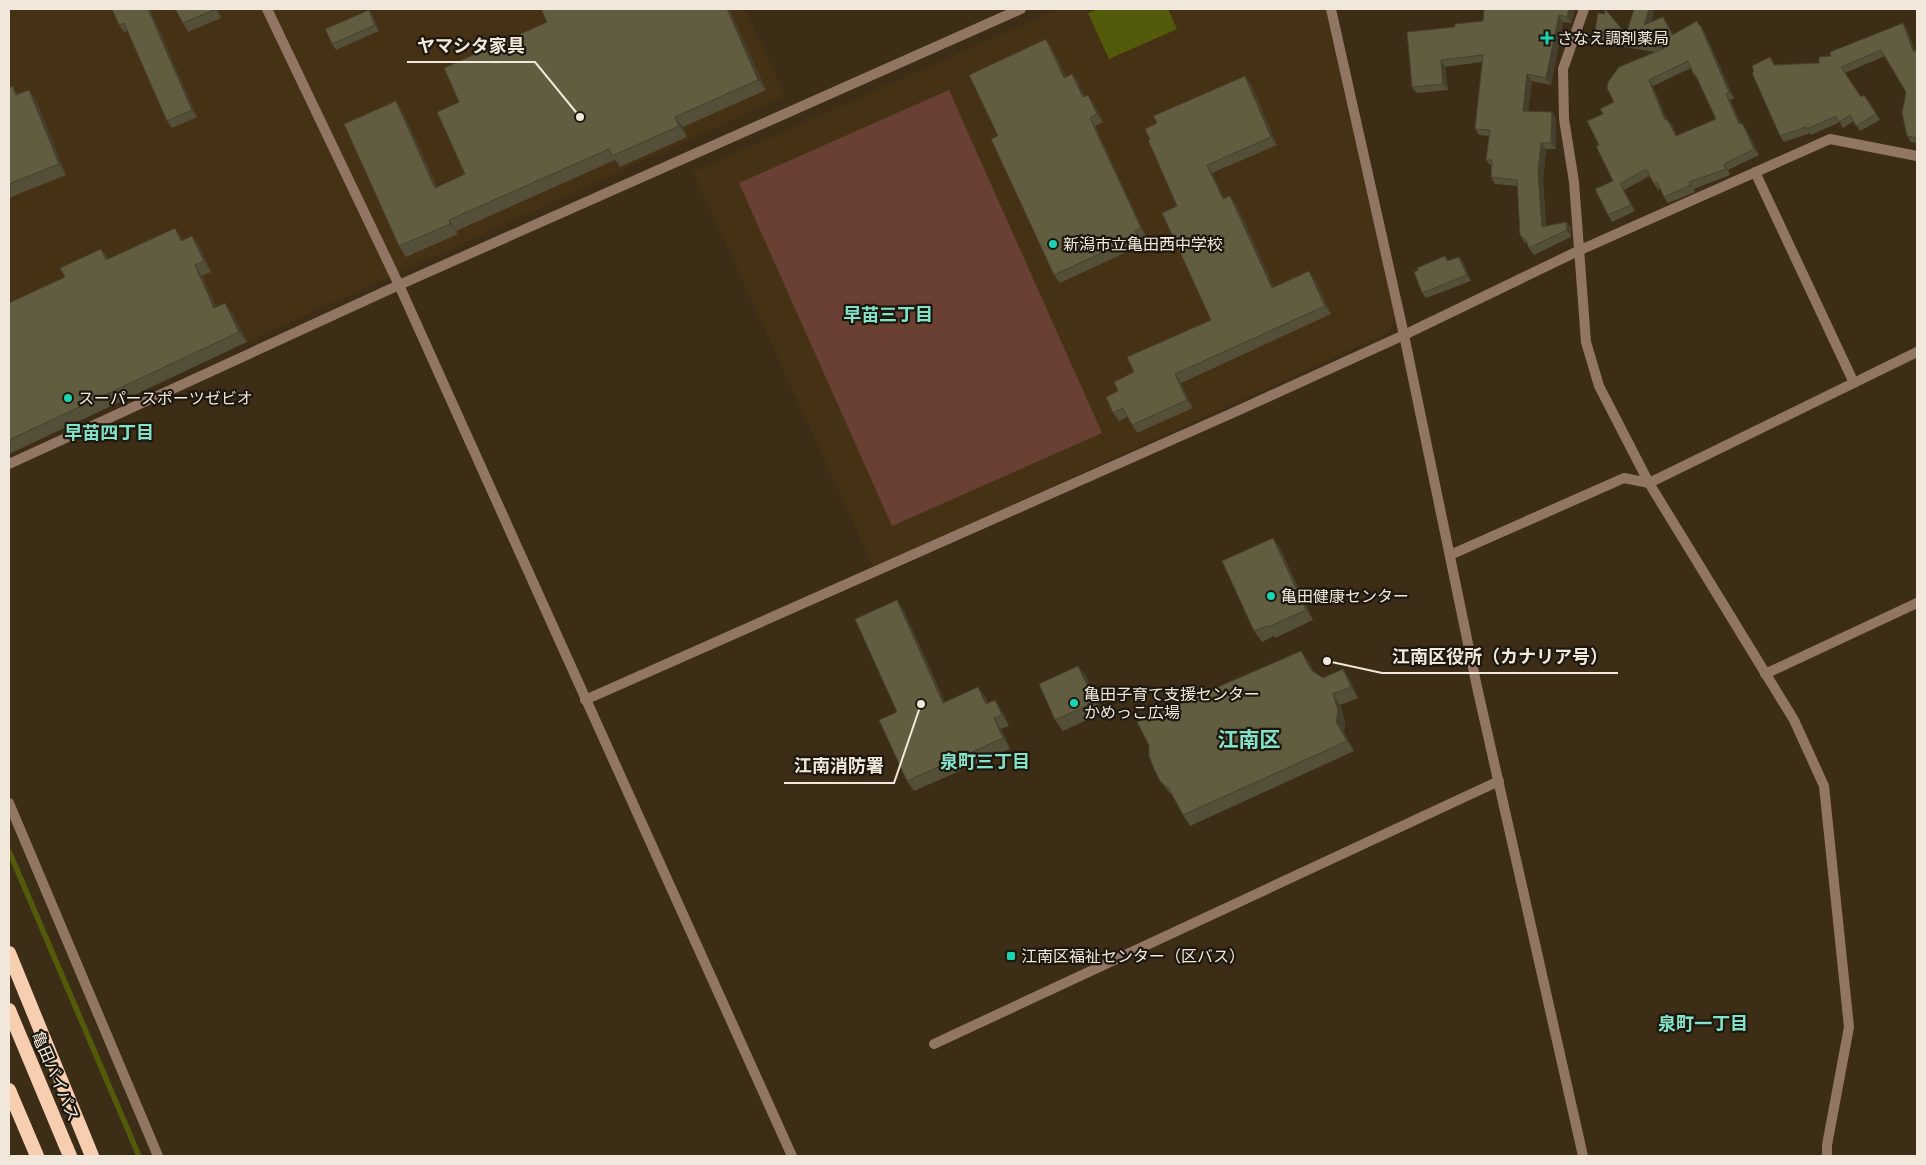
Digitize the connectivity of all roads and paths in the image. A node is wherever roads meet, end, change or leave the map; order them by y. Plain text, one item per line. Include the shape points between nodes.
1 (267, 9) edge
2 (1021, 9) edge
3 (1331, 9) edge
4 (1584, 9) edge
5 (1917, 156) edge
6 (1756, 172) junction
7 (1578, 251) junction
8 (399, 285) junction
9 (1404, 335) junction
10 (1917, 352) edge
11 (1854, 383) junction
12 (9, 464) edge
13 (1649, 483) junction
14 (1450, 555) junction
15 (1917, 603) edge
16 (1765, 674) junction
17 (585, 700) junction
18 (1499, 781) junction
19 (9, 803) edge
20 (9, 953) edge
21 (9, 1010) edge
22 (934, 1044) dead end
23 (9, 1090) edge
24 (36, 1156) edge
25 (70, 1156) edge
26 (92, 1156) edge
27 (158, 1156) edge
28 (792, 1156) edge
29 (1584, 1156) edge
30 (1827, 1156) edge

1 - 8 street
2 - 8 street
3 - 9 street
4 - 7 street via 1563,69 1564,119 1574,182
5 - 6 street via 1830,139
6 - 7 street
6 - 11 street
7 - 9 street
7 - 13 street via 1586,342 1599,386
8 - 12 street
8 - 17 street
9 - 14 street
9 - 17 street
10 - 11 street
11 - 13 street
13 - 14 street via 1624,478
13 - 16 street
14 - 18 street
15 - 16 street
16 - 30 street via 1794,720 1824,786 1849,1027
17 - 28 street
18 - 22 street
18 - 29 street
19 - 27 street
20 - 26 highway
21 - 25 highway, 亀田バイパス
23 - 24 highway

